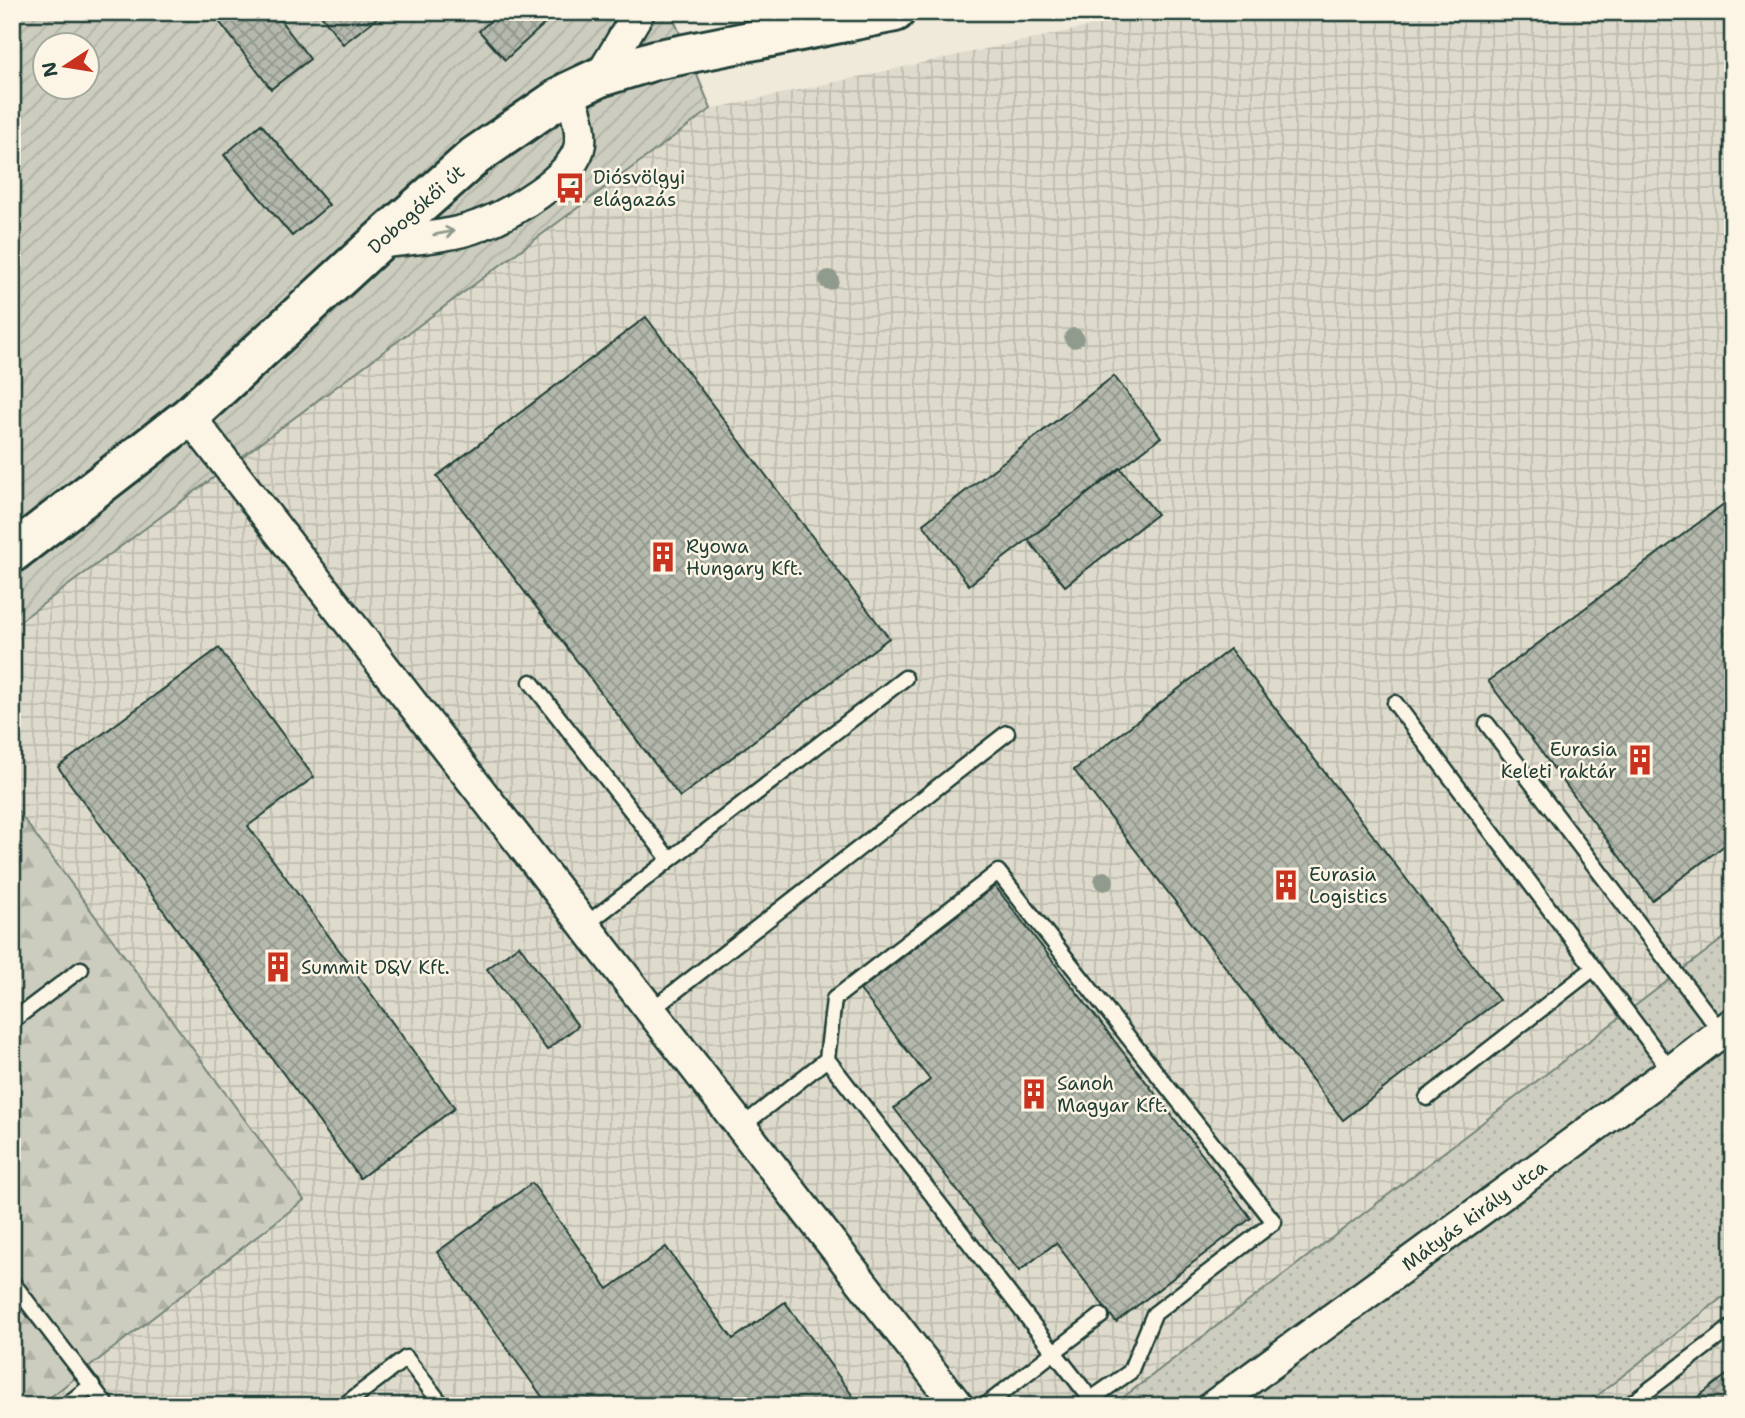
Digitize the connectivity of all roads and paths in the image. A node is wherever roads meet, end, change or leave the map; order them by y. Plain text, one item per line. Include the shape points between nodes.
1 (639, 12) edge
2 (895, 12) edge
3 (584, 85) junction
4 (377, 243) junction
5 (189, 416) junction
6 (12, 553) edge
7 (905, 678) dead end
8 (531, 681) dead end
9 (1395, 703) dead end
10 (1487, 724) dead end
11 (1007, 733) dead end
12 (668, 859) junction
13 (584, 926) junction
14 (1594, 968) junction
15 (80, 969) dead end
16 (650, 1011) junction
17 (12, 1021) edge
18 (1727, 1028) edge
19 (827, 1059) junction
20 (1671, 1071) junction
21 (1427, 1098) dead end
22 (741, 1128) junction
23 (12, 1282) edge
24 (1101, 1316) dead end
25 (1733, 1326) edge
26 (1054, 1352) junction
27 (92, 1385) junction
28 (65, 1406) edge
29 (107, 1406) edge
30 (343, 1406) edge
31 (443, 1406) edge
32 (957, 1406) edge
33 (985, 1406) edge
34 (1213, 1406) edge
35 (1628, 1406) edge

1 - 3 street
2 - 3 main road, Dobogókői út via 655,60
3 - 4 main road, Dobogókői út via 475,156
4 -> 3 street via 476,227 511,211 549,185 570,166 580,146
4 - 5 main road, Dobogókői út
5 - 6 main road, Dobogókői út
5 - 13 street
7 - 12 lane
8 - 12 lane
9 - 14 lane
10 - 18 lane
11 - 16 lane
12 - 13 lane
13 - 16 street
14 - 20 lane
14 - 21 lane
15 - 17 lane
16 - 22 street
18 - 20 street, Mátyás király utca
19 - 22 lane
19 - 26 lane
19 - 26 lane via 834,999 998,872 1274,1222 1154,1314 1130,1372 1091,1399
20 - 34 street, Mátyás király utca
22 - 32 street
23 - 27 lane
24 - 26 lane
25 - 35 lane
26 - 33 lane
27 - 28 lane
27 - 29 lane
30 - 31 lane via 406,1358

